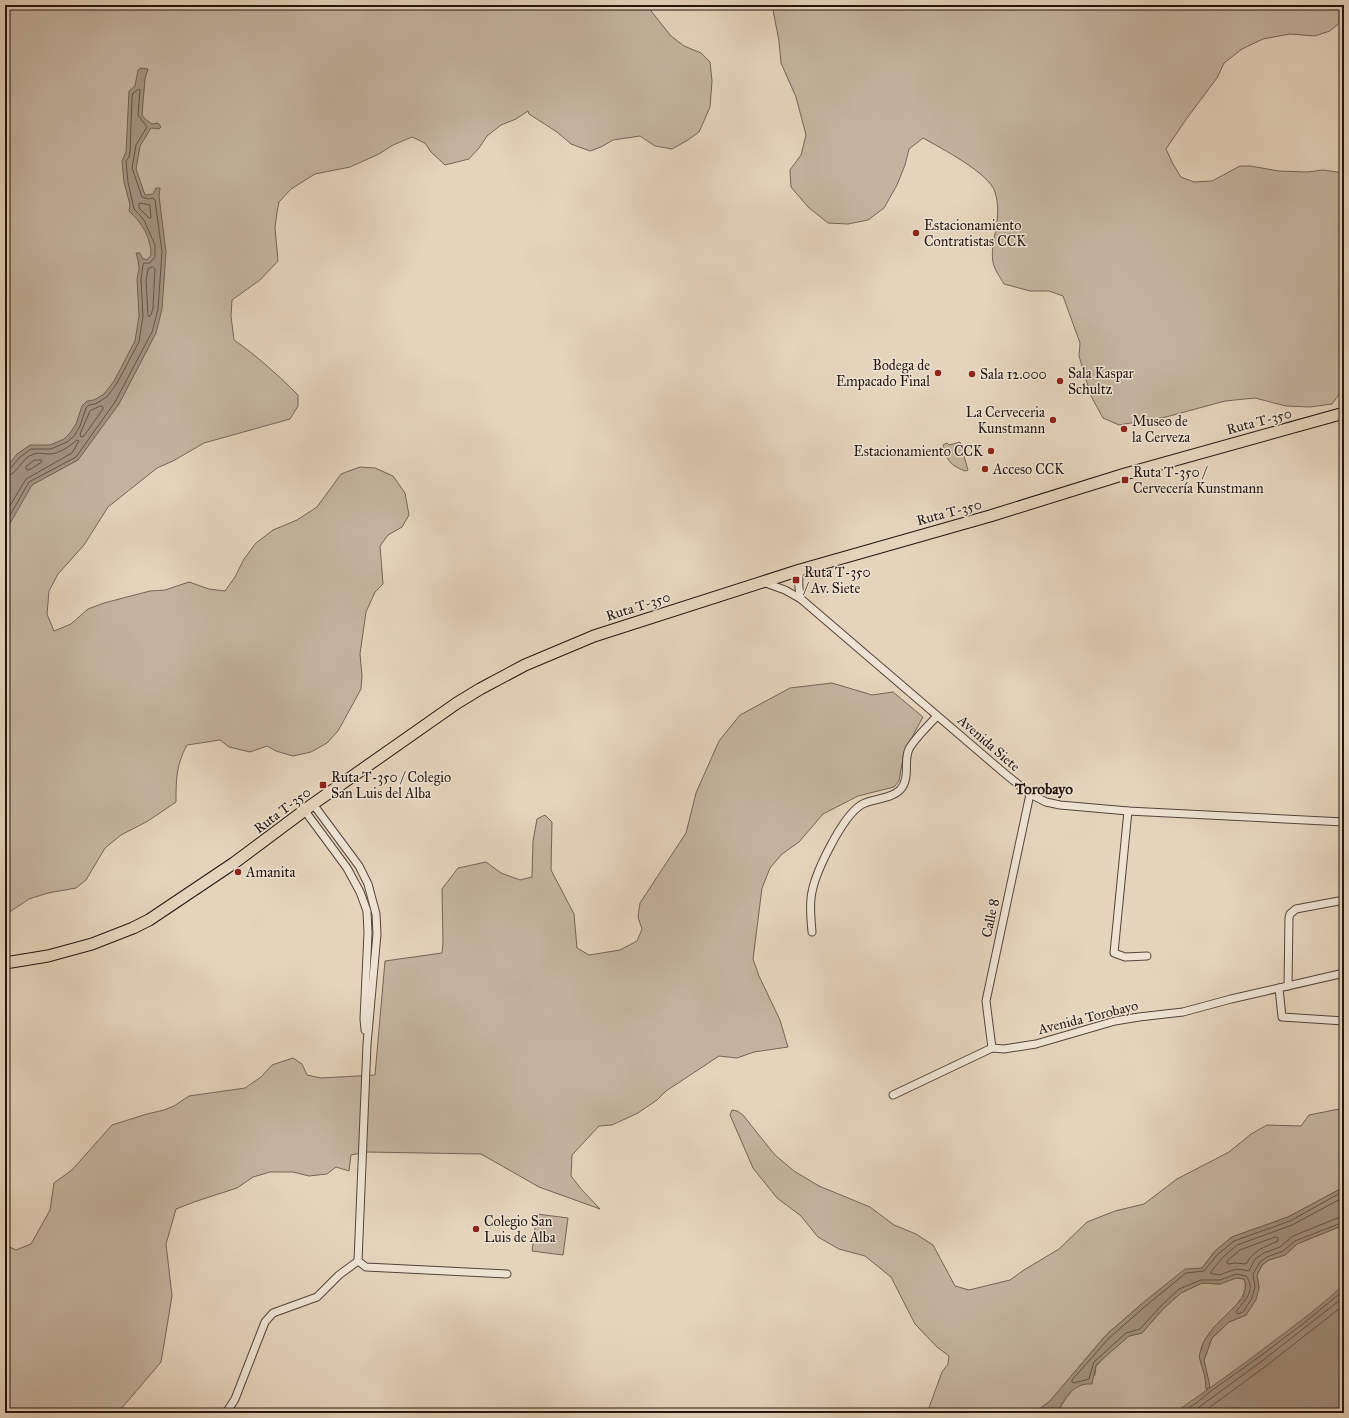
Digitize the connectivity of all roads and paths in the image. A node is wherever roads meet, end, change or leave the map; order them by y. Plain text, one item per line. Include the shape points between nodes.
1 (1342, 414) edge
2 (800, 570) junction
3 (761, 582) junction
4 (801, 599) junction
5 (937, 716) junction
6 (1030, 794) junction
7 (309, 808) junction
8 (1128, 811) junction
9 (1344, 822) edge
10 (1344, 900) edge
11 (812, 932) dead end
12 (1147, 956) dead end
13 (5, 963) edge
14 (1344, 974) edge
15 (1288, 986) junction
16 (1279, 988) junction
17 (1344, 1021) edge
18 (367, 1044) junction
19 (992, 1048) junction
20 (893, 1095) dead end
21 (358, 1261) junction
22 (507, 1274) dead end
23 (226, 1413) edge

1 - 2 main road, Ruta T-350 via 1125,474 990,516
2 - 3 main road, Ruta T-350
2 - 4 street via 798,589
3 - 4 street, Avenida Siete via 785,590
3 - 7 main road, Ruta T-350 via 594,636 525,665 434,718
4 - 5 street, Avenida Siete
5 - 6 street, Avenida Siete
5 - 11 street via 910,749 905,781 901,789 862,804 852,812 840,829 821,867 812,893
6 - 8 street, Avenida Siete via 1046,802 1060,805
6 - 19 street, Calle 8 via 986,1001
7 - 13 main road, Ruta T-350 via 234,864 134,928 70,951
7 - 18 street via 350,872 367,911 364,1019
7 - 18 street via 359,866 374,904 377,934
8 - 9 street, Avenida Siete
8 - 12 street via 1114,954 1125,957
10 - 15 street via 1296,910 1290,914
14 - 15 street, Avenida Torobayo
15 - 16 street, Avenida Torobayo
16 - 17 street via 1282,1017
16 - 19 street, Avenida Torobayo via 1183,1012 1115,1021 1036,1044 1004,1049
18 - 21 street
19 - 20 street, Avenida Torobayo
21 - 22 street via 366,1267
21 - 23 street via 339,1274 317,1296 273,1313 265,1322 235,1399

